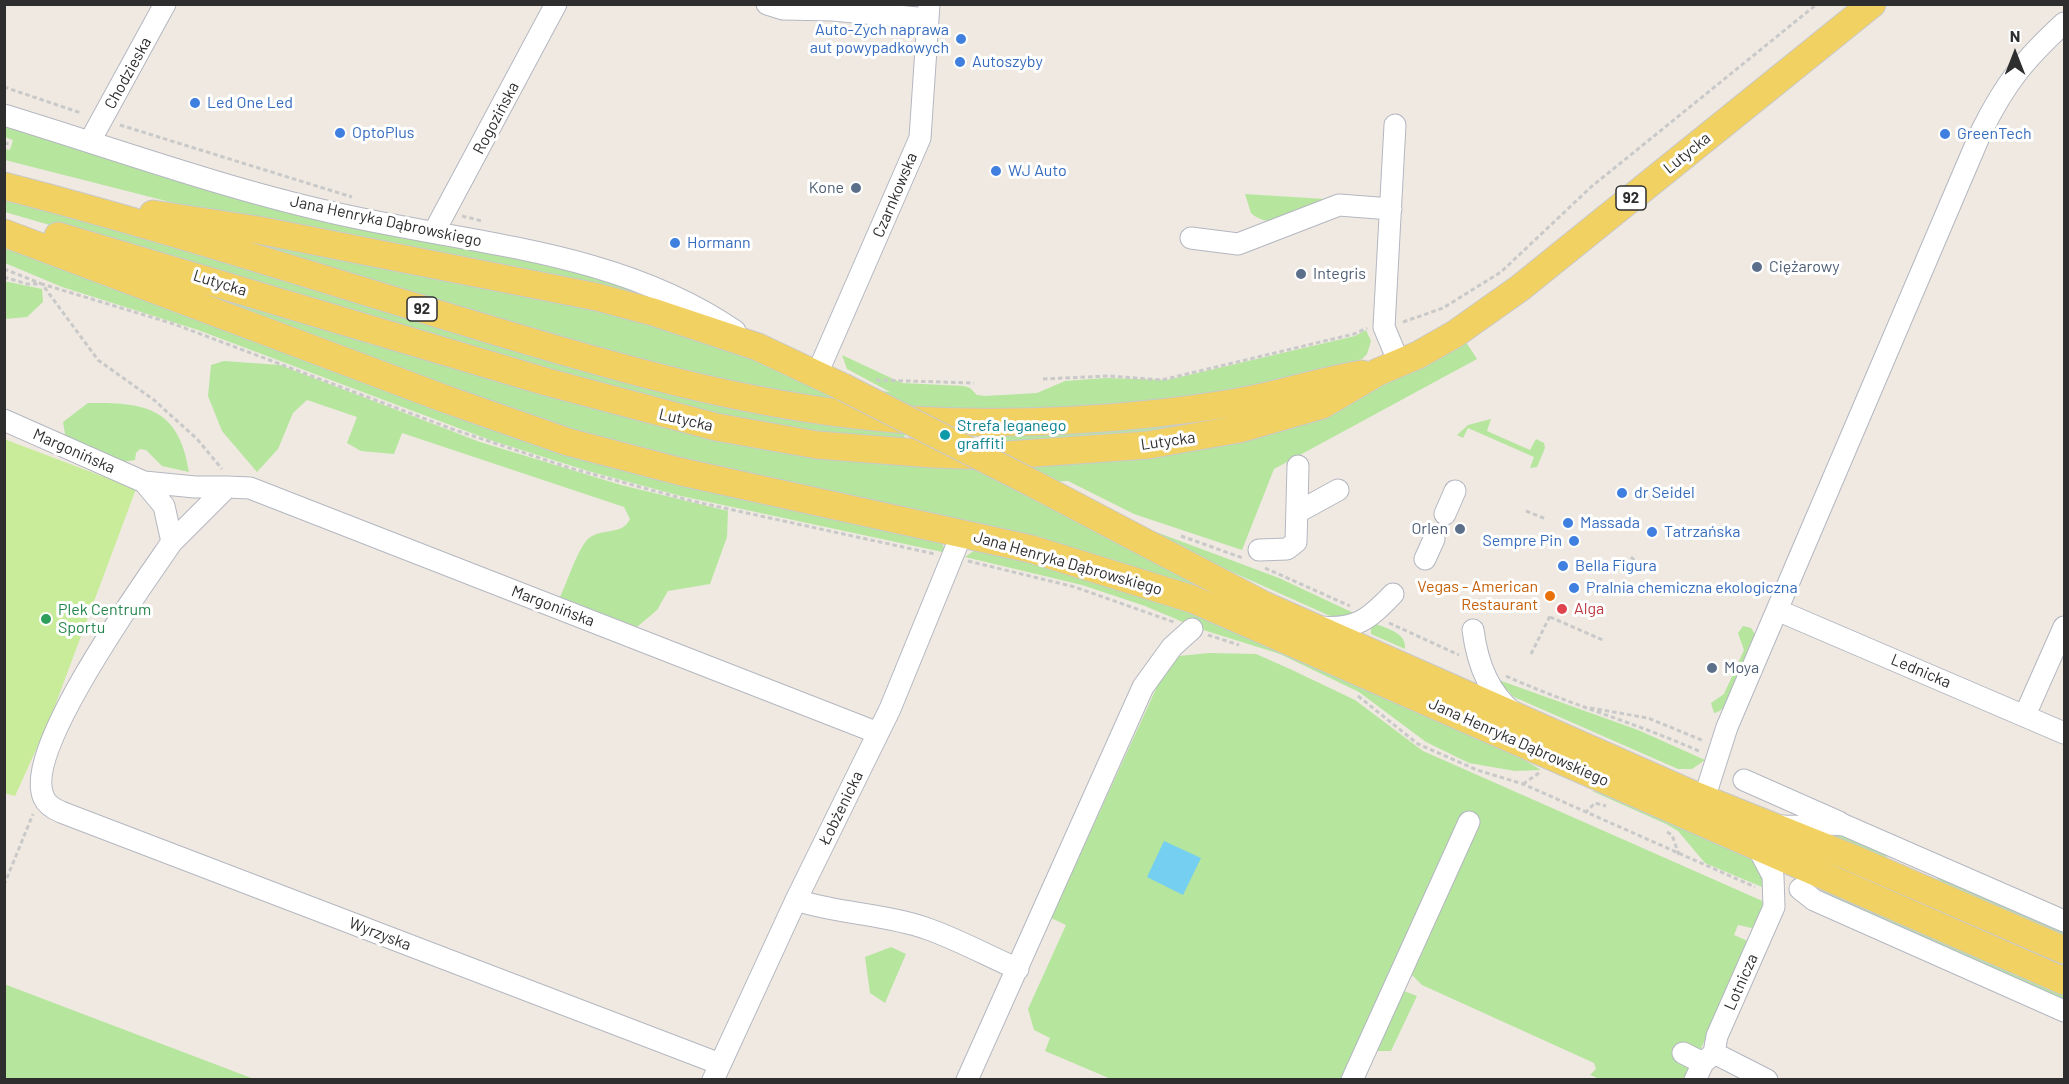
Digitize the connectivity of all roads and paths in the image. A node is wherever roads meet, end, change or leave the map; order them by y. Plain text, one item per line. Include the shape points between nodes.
1 (165, 4) edge
2 (556, 4) edge
3 (767, 4) edge
4 (1817, 4) edge
5 (1872, 4) edge
6 (928, 12) edge
7 (2064, 23) edge
8 (4, 87) edge
9 (35, 96) junction
10 (33, 101) dead end
11 (81, 113) dead end
12 (4, 115) edge
13 (112, 122) dead end
14 (1395, 125) dead end
15 (90, 141) junction
16 (4, 143) edge
17 (10, 144) dead end
18 (4, 186) edge
19 (356, 198) dead end
20 (83, 207) junction
21 (1391, 209) junction
22 (4, 222) edge
23 (434, 232) junction
24 (4, 233) edge
25 (1191, 238) dead end
26 (4, 269) edge
27 (1384, 327) junction
28 (758, 347) junction
29 (1389, 368) junction
30 (817, 374) junction
31 (1043, 379) dead end
32 (974, 383) dead end
33 (856, 384) junction
34 (4, 420) edge
35 (1298, 466) dead end
36 (144, 482) junction
37 (227, 487) junction
38 (1338, 490) dead end
39 (1455, 491) dead end
40 (1526, 511) dead end
41 (1298, 512) junction
42 (1445, 514) dead end
43 (1545, 519) dead end
44 (962, 533) junction
45 (1176, 534) dead end
46 (1434, 539) dead end
47 (172, 542) junction
48 (1631, 557) dead end
49 (953, 558) junction
50 (1253, 558) junction
51 (1425, 559) dead end
52 (1639, 565) dead end
53 (1393, 594) dead end
54 (1777, 610) junction
55 (1372, 616) junction
56 (1314, 627) junction
57 (2064, 627) edge
58 (1192, 630) junction
59 (1473, 630) dead end
60 (1605, 641) dead end
61 (1246, 646) dead end
62 (1531, 654) dead end
63 (1482, 665) junction
64 (1349, 691) dead end
65 (1579, 706) junction
66 (2025, 715) junction
67 (1524, 720) junction
68 (878, 733) junction
69 (2064, 733) edge
70 (1671, 738) junction
71 (1669, 743) dead end
72 (1710, 744) dead end
73 (1700, 751) dead end
74 (1540, 772) dead end
75 (1744, 780) dead end
76 (1523, 784) junction
77 (44, 798) junction
78 (1704, 799) junction
79 (1609, 807) dead end
80 (1585, 813) junction
81 (1469, 822) dead end
82 (1844, 825) junction
83 (1663, 830) dead end
84 (1772, 834) junction
85 (1680, 856) junction
86 (1794, 862) junction
87 (1846, 884) junction
88 (4, 885) edge
89 (1758, 888) dead end
90 (796, 900) junction
91 (1786, 900) junction
92 (2064, 921) edge
93 (2064, 950) edge
94 (1018, 969) junction
95 (2064, 981) edge
96 (2064, 1011) edge
97 (1683, 1053) dead end
98 (1704, 1065) edge
99 (716, 1072) edge
100 (967, 1080) edge
101 (1352, 1080) edge
102 (1767, 1080) edge

1 - 15 street, Chodzieska
2 - 23 street, Rogozińska
3 - 6 street via 783,9
4 - 27 path via 1592,187 1501,272 1443,308
5 - 29 main road, Lutycka / 92 via 1506,298 1455,334
6 - 30 street, Czarnkowska via 920,138
7 - 54 street via 2028,56 1982,130
8 - 9 path
9 - 10 path
9 - 11 path
12 - 15 street, Jana Henryka Dąbrowskiego
13 - 19 path
14 - 21 street
15 - 23 street, Jana Henryka Dąbrowskiego via 303,206
16 - 17 path
18 - 20 main road, 92
20 - 28 main road, Jana Henryka Dąbrowskiego via 187,218 568,290 653,312
20 - 29 main road, Lutycka / 92 via 624,370 706,391 818,411 952,422 1112,416 1231,403
21 - 25 street via 1339,205 1238,244
21 - 27 street
22 - 29 main road, Lutycka / 92 via 171,268 632,407 716,427 846,448 993,456 1148,445 1286,417 1332,401
23 - 28 street, Jana Henryka Dąbrowskiego via 547,254 631,279 688,304
24 - 44 main road, Jana Henryka Dąbrowskiego via 568,442 682,472
26 - 37 path via 42,284 98,360 154,400 197,439 227,475
27 - 29 street
27 - 31 path via 1363,328 1354,334 1162,380 1109,376
28 - 30 main road, Jana Henryka Dąbrowskiego
30 - 33 main road, Jana Henryka Dąbrowskiego
32 - 33 path
33 - 56 main road, Jana Henryka Dąbrowskiego, bridge via 1234,591
34 - 36 street, Margonińska
35 - 41 street
36 - 37 street, Margonińska
36 - 47 street, Margonińska via 164,506
37 - 47 street
37 - 68 street, Margonińska via 250,488
38 - 41 street
39 - 42 street
40 - 43 path
41 - 50 street via 1298,537 1294,545
44 - 49 street, Łobżenicka
44 - 84 main road, Jana Henryka Dąbrowskiego via 1078,562 1192,599
45 - 50 path
46 - 51 street
47 - 77 street via 61,716 41,780
48 - 52 path
49 - 58 path via 1075,587
49 - 68 street, Łobżenicka
50 - 55 path
53 - 55 street
54 - 66 street, Lednicka
54 - 78 street via 1727,727
55 - 56 street via 1347,627
55 - 63 path
56 - 67 main road, Jana Henryka Dąbrowskiego
57 - 66 street
58 - 61 path
58 - 94 street via 1172,647 1143,687
59 - 63 street via 1476,654
60 - 62 path via 1550,615
63 - 65 path
63 - 67 street via 1495,693
64 - 76 path via 1418,744 1477,770
65 - 70 path
65 - 72 path via 1648,718
66 - 69 street, Lednicka
67 - 78 main road, Jana Henryka Dąbrowskiego
68 - 90 street, Łobżenicka
70 - 71 path
70 - 73 path
74 - 76 path
75 - 82 street
76 - 80 path
77 - 88 path via 37,804
77 - 99 street, Wyrzyska via 61,812
78 - 84 main road, Jana Henryka Dąbrowskiego
79 - 80 path via 1595,803
80 - 85 path
81 - 101 street
82 - 84 street, Jana Henryka Dąbrowskiego
82 - 92 street, Jana Henryka Dąbrowskiego
83 - 85 path via 1672,835
84 - 86 main road, Jana Henryka Dąbrowskiego
84 - 91 street, Lotnicza via 1773,876
84 - 93 main road, Jana Henryka Dąbrowskiego
85 - 89 path
86 - 87 main road, Jana Henryka Dąbrowskiego
86 - 91 street
87 - 91 street via 1818,883
87 - 95 main road, Jana Henryka Dąbrowskiego
90 - 94 street via 928,929
90 - 99 street, Łobżenicka
91 - 96 street via 1814,900
91 - 98 street, Lotnicza
94 - 100 street
97 - 98 street
98 - 102 street

